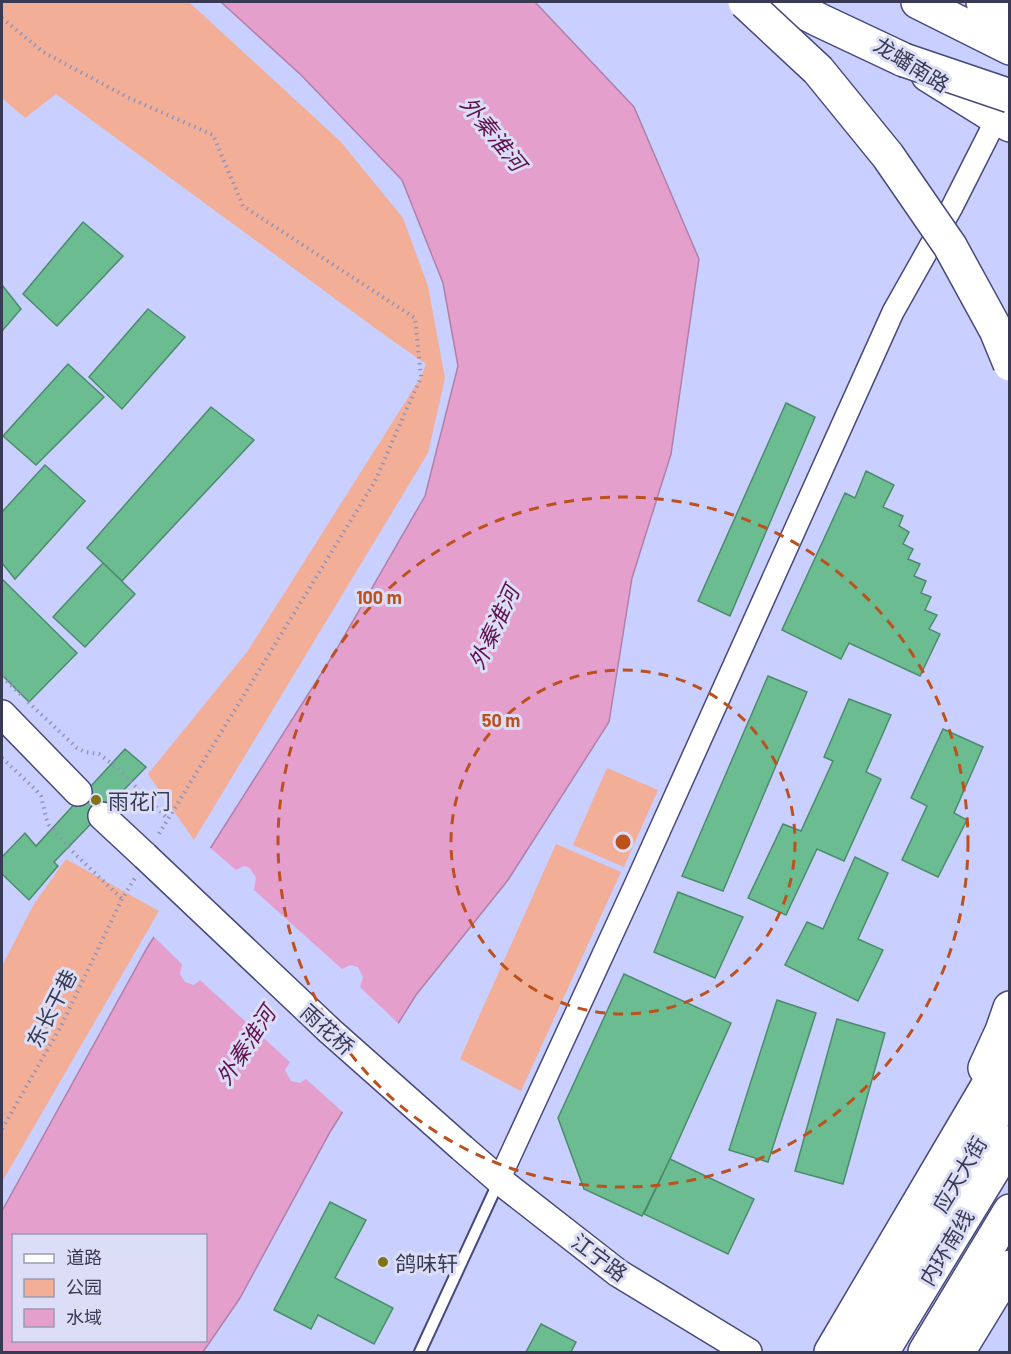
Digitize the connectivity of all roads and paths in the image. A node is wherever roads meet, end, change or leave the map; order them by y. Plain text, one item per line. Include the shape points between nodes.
1 (745, 2) edge
2 (784, 2) edge
3 (816, 2) edge
4 (918, 2) edge
5 (983, 2) edge
6 (1010, 13) edge
7 (2, 18) edge
8 (1010, 48) edge
9 (1005, 113) edge
10 (1010, 364) edge
11 (2, 677) edge
12 (2, 714) edge
13 (2, 758) edge
14 (78, 792) dead end
15 (102, 816) dead end
16 (168, 819) junction
17 (147, 855) junction
18 (122, 899) junction
19 (1010, 1008) edge
20 (1010, 1048) edge
21 (1010, 1089) edge
22 (2, 1129) edge
23 (1010, 1142) edge
24 (462, 1148) joint
25 (939, 1170) junction
26 (500, 1180) junction
27 (1010, 1211) edge
28 (1010, 1231) edge
29 (1010, 1267) edge
30 (420, 1353) edge
31 (748, 1353) edge
32 (831, 1353) edge
33 (854, 1353) edge
34 (882, 1353) edge
35 (925, 1353) edge
36 (938, 1353) edge
37 (958, 1353) edge

1 - 10 main road, bridge via 818,70 888,156 950,246
2 - 9 main road, bridge
3 - 9 main road, 龙蟠南路
4 - 8 main road
5 - 6 main road
7 - 16 path, 东长干巷 via 43,52 127,97 213,135 243,206 415,318 421,377 375,481
9 - 26 street via 893,312
11 - 16 path via 77,748 99,754 115,765
12 - 14 street
13 - 18 path via 41,796 49,825
15 - 17 street
16 - 17 path, 东长干巷
17 - 18 path, 东长干巷
17 - 24 street, 雨花桥, bridge via 330,1031
18 - 22 path, 东长干巷 via 61,1026
19 - 25 main road
20 - 25 main road
21 - 33 main road, 应天大街
23 - 34 main road, 内环南线
24 - 26 street, 江宁路
25 - 32 main road
26 - 30 lane
26 - 31 street, 江宁路 via 618,1273
27 - 35 main road, 内环南线
28 - 36 main road
29 - 37 main road

